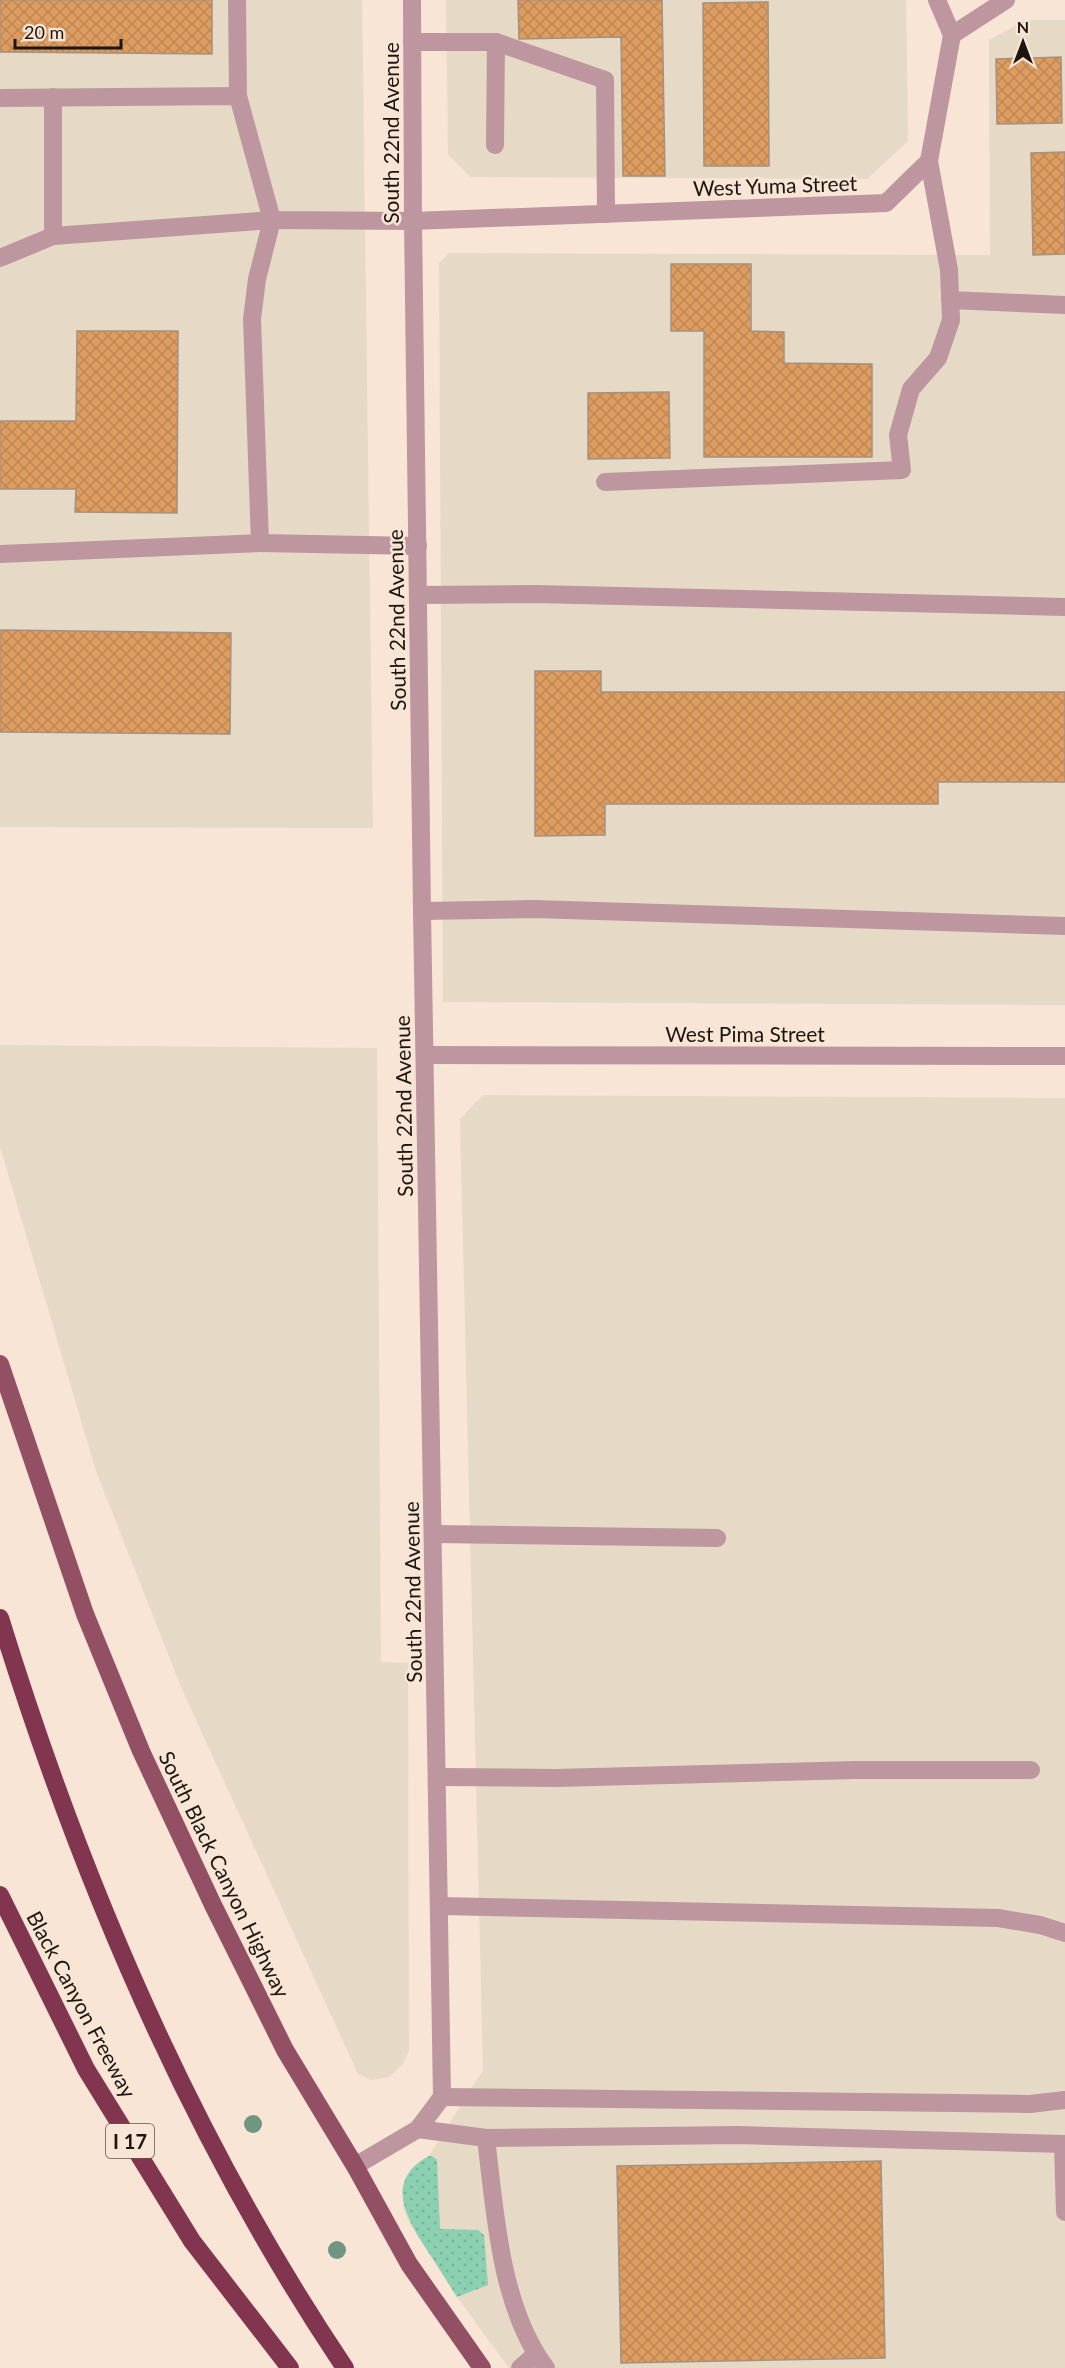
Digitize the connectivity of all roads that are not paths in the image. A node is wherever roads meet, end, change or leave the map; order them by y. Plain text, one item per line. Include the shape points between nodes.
1 (237, 0) edge
2 (412, 0) edge
3 (937, 0) edge
4 (1006, 0) edge
5 (952, 34) junction
6 (412, 42) junction
7 (496, 42) junction
8 (238, 96) junction
9 (53, 97) junction
10 (0, 98) edge
11 (495, 145) dead end
12 (929, 161) junction
13 (606, 214) junction
14 (272, 220) junction
15 (413, 221) junction
16 (52, 236) junction
17 (0, 258) edge
18 (950, 300) junction
19 (1065, 305) edge
20 (605, 482) dead end
21 (260, 543) junction
22 (418, 546) junction
23 (0, 554) edge
24 (418, 595) junction
25 (1065, 607) edge
26 (422, 911) junction
27 (1065, 926) edge
28 (425, 1055) junction
29 (1065, 1056) edge
30 (0, 1364) edge
31 (434, 1534) junction
32 (717, 1538) dead end
33 (0, 1618) edge
34 (1031, 1770) dead end
35 (438, 1777) junction
36 (0, 1895) edge
37 (440, 1906) junction
38 (1065, 1933) edge
39 (442, 2097) junction
40 (1065, 2100) edge
41 (418, 2129) junction
42 (486, 2138) junction
43 (1064, 2144) edge
44 (355, 2166) junction
45 (1065, 2212) edge
46 (541, 2361) edge
47 (290, 2368) edge
48 (345, 2368) edge
49 (482, 2368) edge
50 (520, 2368) edge

1 - 8 street
2 - 6 street, South 22nd Avenue
3 - 5 street
4 - 5 street
5 - 12 street
6 - 7 street
6 - 15 street, South 22nd Avenue
7 - 11 street
7 - 13 street via 605,80
8 - 9 street
8 - 14 street
9 - 10 street
9 - 16 street
12 - 13 street, West Yuma Street via 886,203
12 - 18 street via 949,270
13 - 15 street, West Yuma Street
14 - 15 street, West Yuma Street
14 - 16 street, West Yuma Street
14 - 21 street via 256,279 252,319
15 - 22 street, South 22nd Avenue
16 - 17 street, West Yuma Street
18 - 19 street
18 - 20 street via 951,320 938,358 911,389 898,435 902,470
21 - 22 street
21 - 23 street
22 - 24 street, South 22nd Avenue
24 - 25 street via 536,594
24 - 26 street, South 22nd Avenue
26 - 27 street via 534,909
26 - 28 street, South 22nd Avenue
28 - 29 street, West Pima Street
28 - 31 street, South 22nd Avenue
30 - 44 main road, South Black Canyon Highway via 85,1614 141,1751 285,2050
31 - 32 street
31 - 35 street, South 22nd Avenue
33 - 48 highway via 61,1801 113,1934 207,2137
34 - 35 street
35 - 37 street, South 22nd Avenue
36 - 47 highway, Black Canyon Freeway / I 17 via 86,2069 192,2241
37 - 38 street via 998,1918
37 - 39 street, South 22nd Avenue
39 - 40 street via 1030,2104
39 - 41 street
41 - 42 street
41 - 44 street
42 - 43 street via 738,2135
42 - 46 street via 495,2213 515,2310
43 - 45 street
44 - 49 main road, South Black Canyon Highway via 409,2264
46 - 50 street

